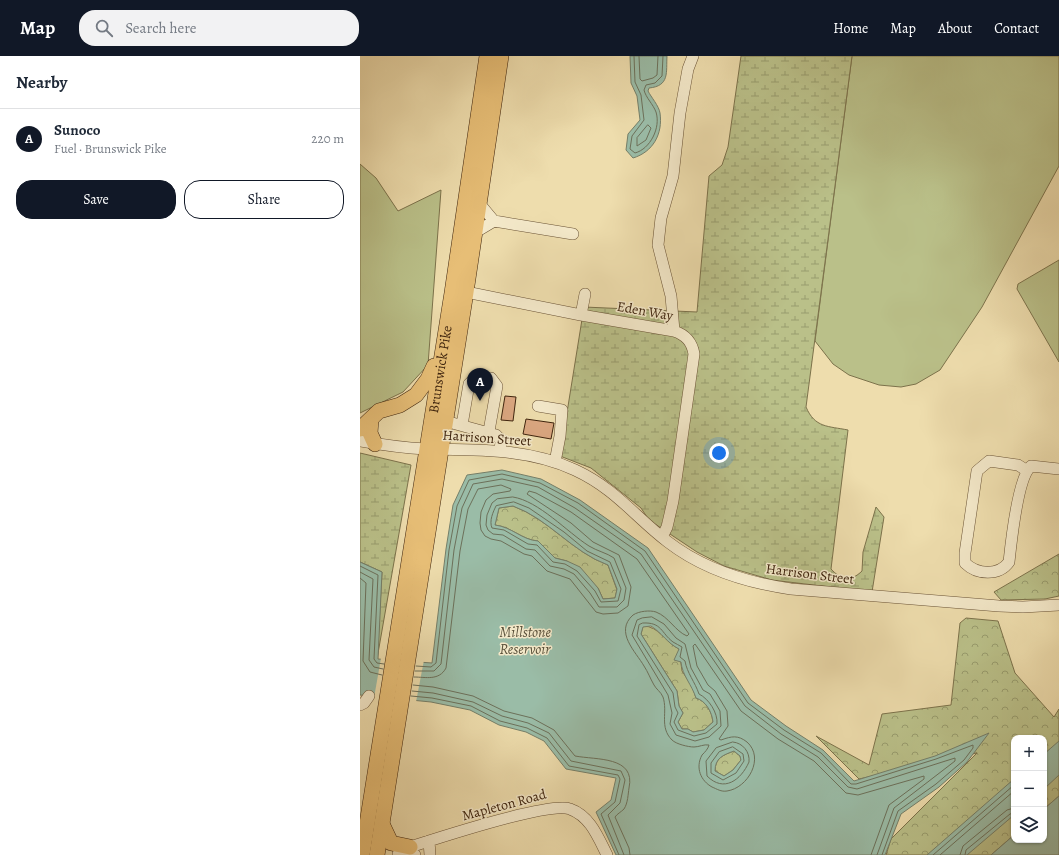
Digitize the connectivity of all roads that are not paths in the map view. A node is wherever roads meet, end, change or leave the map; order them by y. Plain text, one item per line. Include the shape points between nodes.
1 (487, 56) edge
2 (501, 56) edge
3 (693, 56) edge
4 (479, 203) junction
5 (494, 222) junction
6 (474, 233) junction
7 (573, 234) dead end
8 (466, 292) junction
9 (585, 294) dead end
10 (581, 315) junction
11 (674, 331) junction
12 (444, 338) junction
13 (451, 380) junction
14 (469, 384) junction
15 (538, 406) dead end
16 (445, 421) junction
17 (366, 424) edge
18 (462, 425) junction
19 (489, 431) junction
20 (360, 441) edge
21 (375, 444) junction
22 (433, 449) junction
23 (500, 451) junction
24 (554, 462) junction
25 (1059, 469) edge
26 (1026, 470) junction
27 (662, 537) junction
28 (1059, 605) edge
29 (369, 696) dead end
30 (394, 703) junction
31 (360, 705) edge
32 (381, 822) junction
33 (362, 838) edge
34 (429, 840) junction
35 (405, 853) edge
36 (362, 855) edge
37 (377, 855) edge
38 (430, 855) edge
39 (607, 855) edge

1 - 12 highway, Brunswick Pike
2 - 4 highway, Brunswick Pike
3 - 11 street via 680,113 673,176 661,218 658,245 671,296
4 - 5 street
4 - 6 highway, Brunswick Pike
5 - 6 street
5 - 7 street
6 - 8 highway, Brunswick Pike
8 - 10 street, Eden Way
8 - 13 highway, Brunswick Pike
9 - 10 street
10 - 11 street, Eden Way
11 - 27 street, Eden Way via 686,337 694,354 673,501
12 - 17 highway via 431,374 421,390 406,402 379,411
12 - 22 highway, Brunswick Pike
13 - 14 street
13 - 16 highway, Brunswick Pike
14 - 18 street
14 - 19 street via 475,378 491,378 497,386
15 - 24 street via 562,410
16 - 18 street
16 - 22 highway, Brunswick Pike
17 - 21 highway
18 - 19 street
19 - 23 street via 501,440
20 - 21 street, Harrison Street
21 - 22 street, Harrison Street
22 - 23 street, Harrison Street
22 - 30 highway, Brunswick Pike
23 - 24 street, Harrison Street via 530,455
24 - 27 street, Harrison Street via 605,487
25 - 26 street via 1031,466
26 - 26 street via 1009,562 1006,567 994,572 975,570 965,563 965,553 977,471 989,462 1018,465
27 - 28 street, Harrison Street via 684,553 710,566 777,587 1013,607
29 - 31 street
30 - 32 highway
30 - 33 highway via 381,733
32 - 35 highway via 391,843
32 - 37 highway
33 - 36 highway
34 - 35 street, Mapleton Road
34 - 38 street
34 - 39 street, Mapleton Road via 528,813 561,807 575,811 588,822

